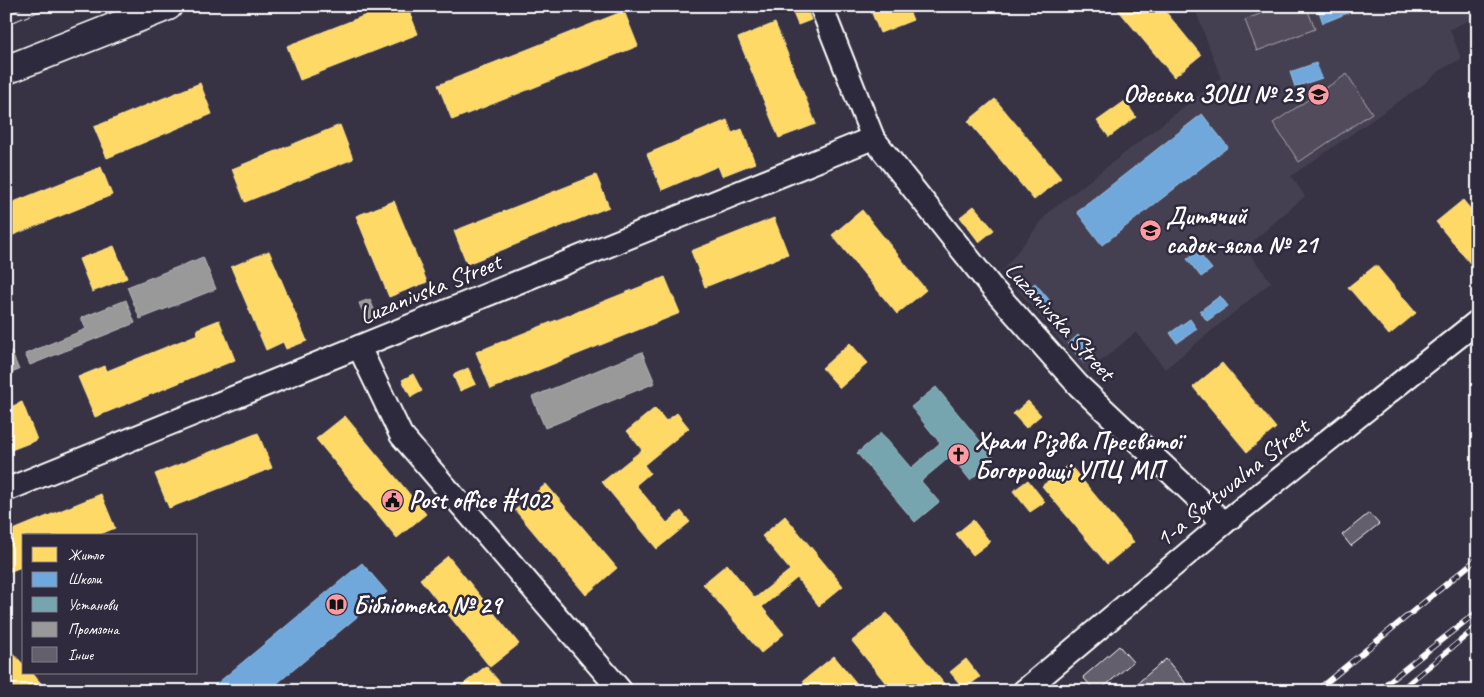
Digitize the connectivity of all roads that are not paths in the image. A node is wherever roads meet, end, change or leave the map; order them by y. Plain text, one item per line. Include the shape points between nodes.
1 (168, 6) edge
2 (821, 6) edge
3 (6, 70) edge
4 (873, 138) junction
5 (1478, 321) edge
6 (359, 348) junction
7 (6, 490) edge
8 (1224, 523) junction
9 (621, 691) edge
10 (1024, 691) edge

1 - 3 main road
2 - 4 street, Luzanivska Street
4 - 6 street, Luzanivska Street
4 - 8 street, Luzanivska Street via 993,289 1078,385
5 - 8 street, 1-a Sortuvalna Street
6 - 7 street, Luzanivska Street
6 - 9 street via 401,435
8 - 10 street, 1-a Sortuvalna Street

